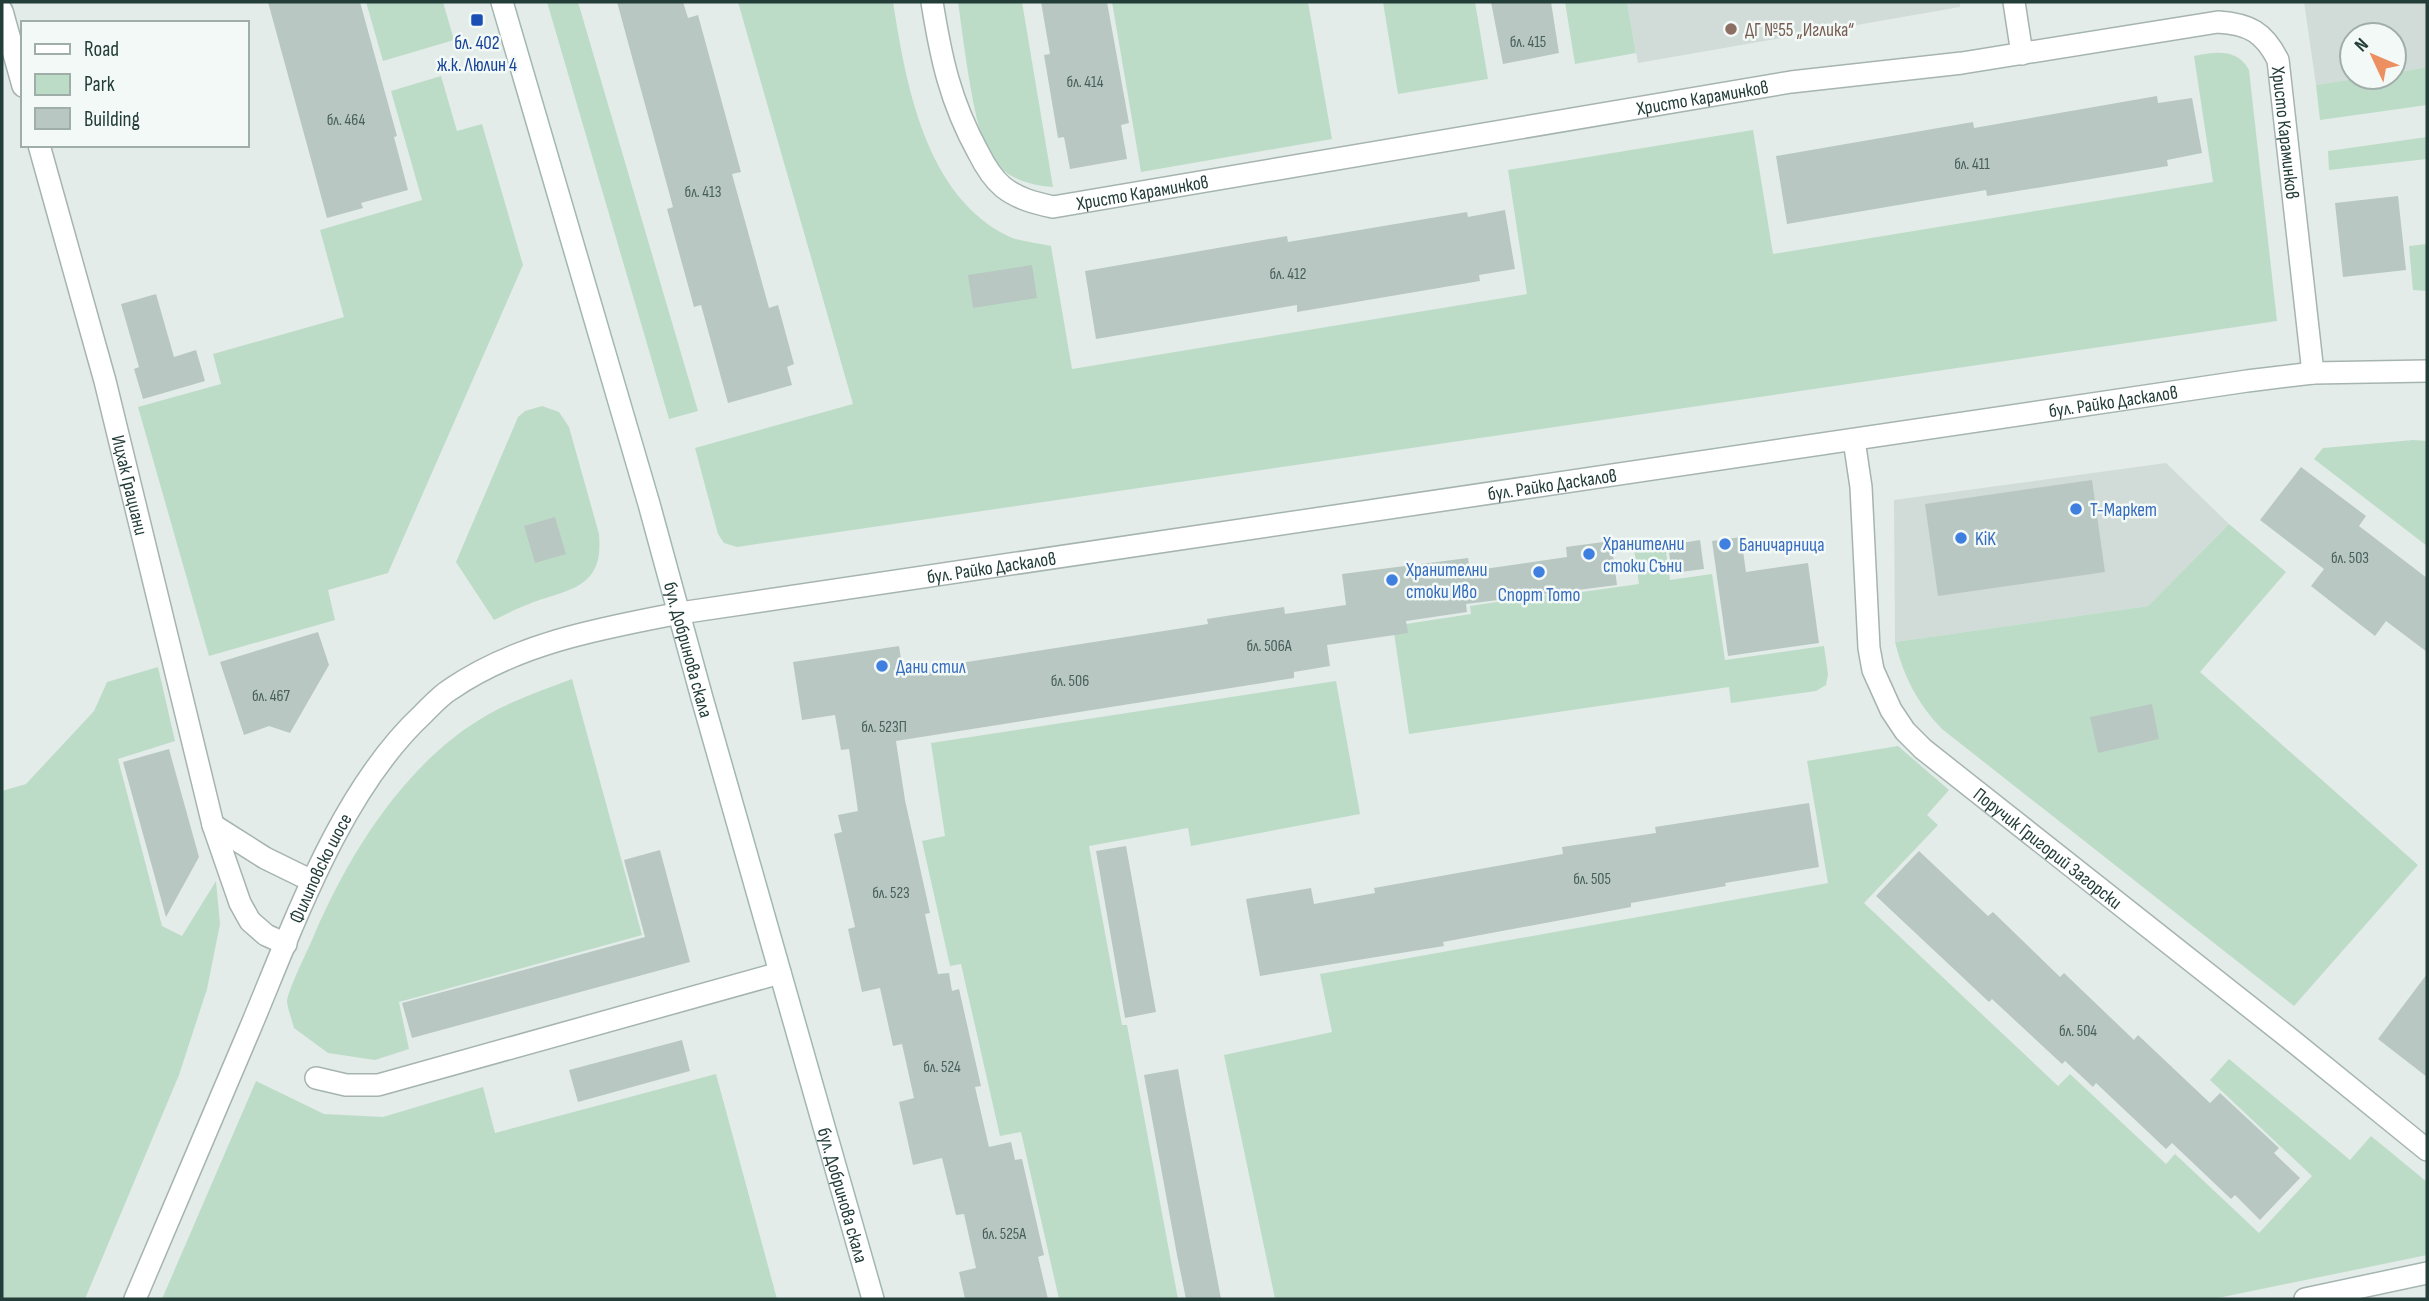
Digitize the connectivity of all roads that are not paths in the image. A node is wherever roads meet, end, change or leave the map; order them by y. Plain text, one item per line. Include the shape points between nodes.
1 (502, 2) edge
2 (932, 2) edge
3 (2014, 2) edge
4 (2, 10) edge
5 (2022, 54) junction
6 (21, 79) edge
7 (40, 147) edge
8 (2427, 371) edge
9 (2313, 373) junction
10 (1854, 440) junction
11 (680, 613) junction
12 (213, 825) junction
13 (312, 881) junction
14 (286, 944) junction
15 (780, 972) junction
16 (316, 1078) dead end
17 (2427, 1150) edge
18 (2427, 1273) edge
19 (135, 1299) edge
20 (873, 1299) edge
21 (2305, 1299) edge

1 - 11 street, бул. Добринова скала
2 - 5 street, Христо Караминков via 954,102 985,165 1002,187 1026,201 1053,207 1791,82
3 - 5 street
4 - 6 street
5 - 9 street, Христо Караминков via 2218,22 2238,23 2270,45 2281,82
7 - 12 street, Ицхак Грациани via 105,381
8 - 9 street, бул. Райко Даскалов
9 - 10 street, бул. Райко Даскалов
10 - 11 street, бул. Райко Даскалов
10 - 17 street, Поручик Григорий Загорски via 1861,487 1868,648 1881,691 1905,731
11 - 13 street, Филиповско шосе via 596,629 502,659 449,689 384,757
11 - 15 street, бул. Добринова скала
12 - 13 street
12 - 14 street, Ицхак Грациани via 250,921
13 - 14 street, Филиповско шосе
14 - 19 street, Филиповско шосе
15 - 16 street via 378,1085 345,1085
15 - 20 street, бул. Добринова скала
18 - 21 street

